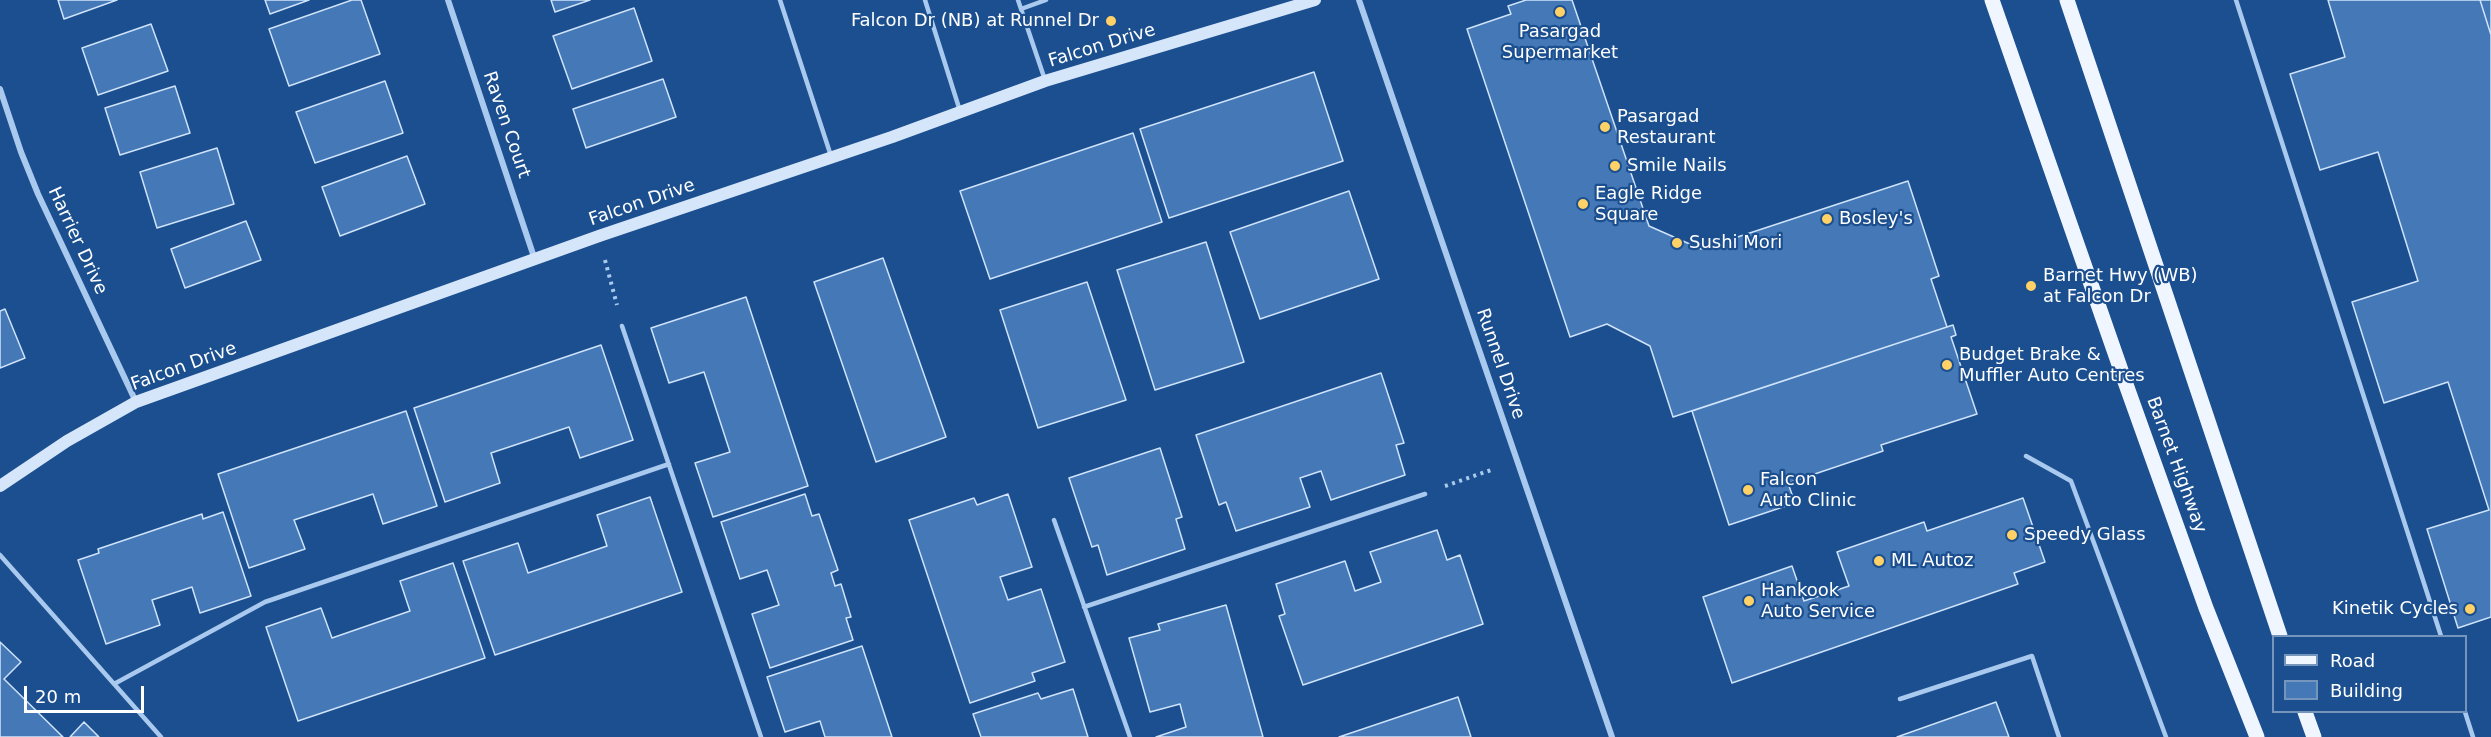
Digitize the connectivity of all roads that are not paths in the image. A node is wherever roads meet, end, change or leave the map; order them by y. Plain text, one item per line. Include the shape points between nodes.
1 (448, 0) edge
2 (780, 0) edge
3 (925, 0) edge
4 (1018, 0) edge
5 (1046, 0) edge
6 (1315, 0) edge
7 (1359, 0) edge
8 (1992, 0) edge
9 (2067, 0) edge
10 (2236, 0) edge
11 (1020, 9) junction
12 (1046, 81) junction
13 (0, 89) edge
14 (960, 111) junction
15 (831, 156) junction
16 (536, 260) junction
17 (622, 326) road end
18 (136, 402) junction
19 (2026, 456) dead end
20 (669, 465) junction
21 (0, 486) edge
22 (1425, 494) road end
23 (1054, 520) dead end
24 (0, 555) edge
25 (1084, 607) junction
26 (2280, 635) edge
27 (2441, 635) edge
28 (114, 684) junction
29 (1900, 699) dead end
30 (2306, 713) edge
31 (2466, 713) edge
32 (161, 737) edge
33 (761, 737) edge
34 (1130, 737) edge
35 (1612, 737) edge
36 (2059, 737) edge
37 (2166, 737) edge
38 (2257, 737) edge
39 (2314, 737) edge
40 (2473, 737) edge

1 - 16 street, Raven Court
2 - 15 lane
3 - 14 lane
4 - 11 lane
5 - 11 lane
6 - 12 street, Falcon Drive
7 - 35 street, Runnel Drive
8 - 38 main road, Barnet Highway via 2206,608
9 - 26 main road
10 - 27 lane
11 - 12 lane
12 - 14 street, Falcon Drive
13 - 18 street, Harrier Drive via 38,194
14 - 15 street, Falcon Drive
15 - 16 street, Falcon Drive
16 - 18 street, Falcon Drive
17 - 20 lane
18 - 21 street, Falcon Drive via 67,441
19 - 37 lane via 2071,481
20 - 28 lane via 265,602
20 - 33 lane
22 - 25 lane
23 - 25 lane
24 - 28 lane
25 - 34 lane
28 - 32 lane
29 - 36 lane via 2032,656
30 - 39 main road
31 - 40 lane

